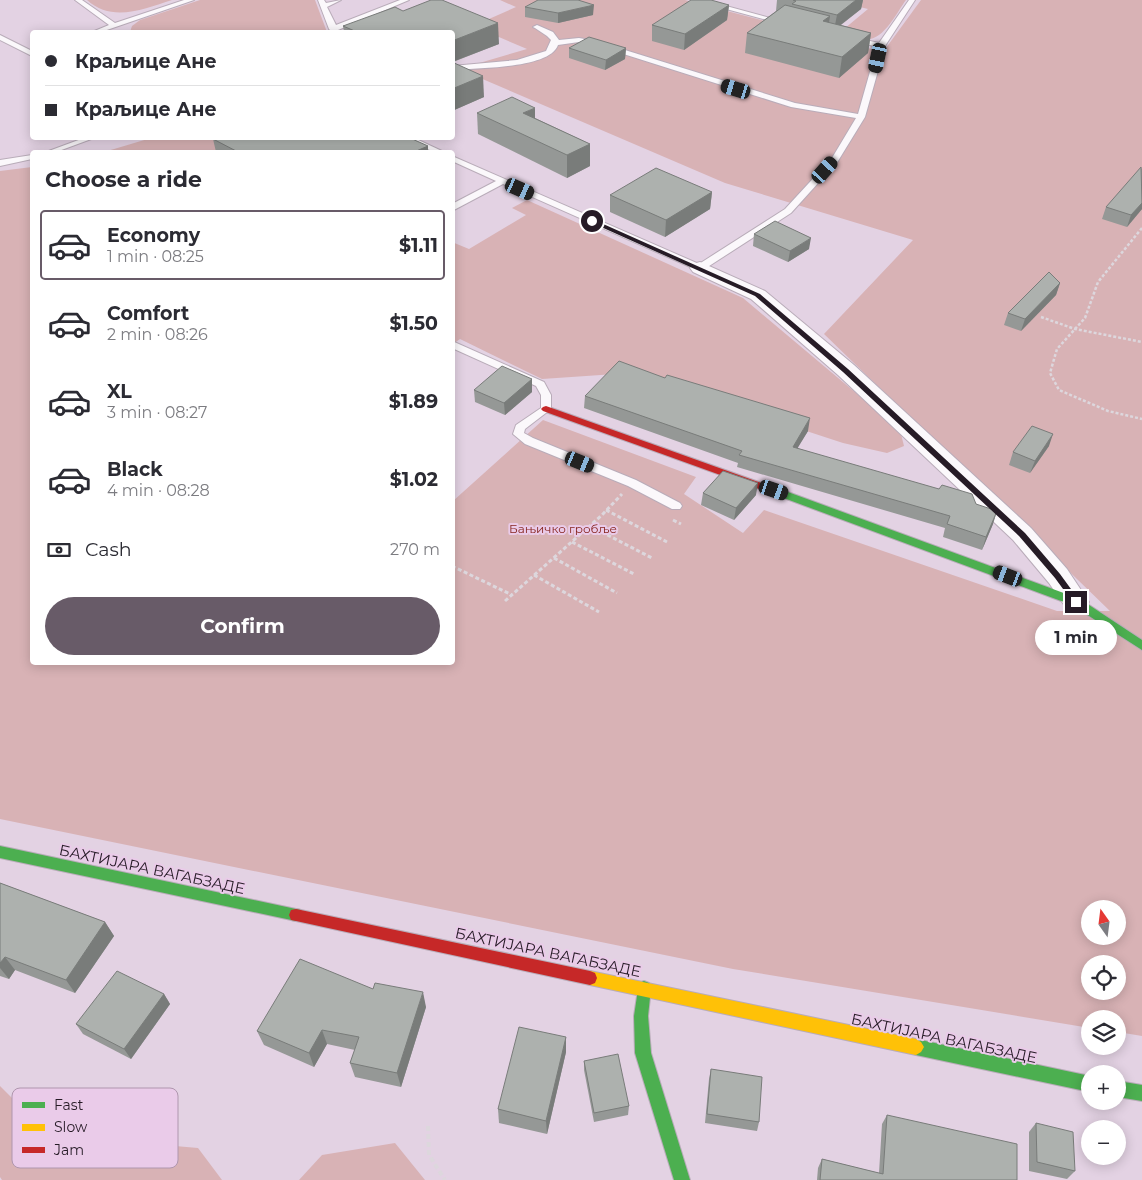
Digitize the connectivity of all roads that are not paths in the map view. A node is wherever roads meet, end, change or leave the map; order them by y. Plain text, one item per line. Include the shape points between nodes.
1 (78, 0) edge
2 (191, 0) edge
3 (338, 0) edge
4 (406, 0) edge
5 (696, 0) edge
6 (728, 0) edge
7 (912, 0) edge
8 (322, 3) edge
9 (718, 6) junction
10 (794, 25) edge
11 (114, 26) junction
12 (537, 27) dead end
13 (102, 30) edge
14 (334, 30) edge
15 (336, 30) edge
16 (0, 37) edge
17 (842, 37) edge
18 (555, 43) junction
19 (881, 46) junction
20 (30, 53) edge
21 (455, 68) edge
22 (861, 117) junction
23 (84, 140) edge
24 (413, 140) edge
25 (56, 150) edge
26 (435, 150) edge
27 (30, 157) edge
28 (455, 159) edge
29 (0, 164) edge
30 (502, 181) junction
31 (455, 206) edge
32 (700, 268) junction
33 (455, 345) edge
34 (546, 410) junction
35 (676, 506) dead end
36 (1076, 602) junction
37 (1142, 646) edge
38 (0, 852) edge
39 (644, 988) junction
40 (1081, 1082) edge
41 (1126, 1090) edge
42 (1142, 1093) edge
43 (682, 1180) edge

1 - 11 lane
2 - 11 lane
3 - 8 lane
4 - 15 lane
5 - 9 lane
6 - 9 lane
7 - 19 lane
8 - 14 lane
9 - 10 lane
11 - 13 lane
12 - 18 lane via 550,34
16 - 20 lane
17 - 19 lane
18 - 21 lane via 548,54 534,59
18 - 22 lane via 580,40 596,43 784,102
19 - 22 lane
22 - 32 lane via 835,159 788,211
23 - 25 lane
24 - 26 lane
27 - 29 lane
28 - 30 lane
30 - 31 lane
30 - 32 lane
32 - 36 street via 758,295 846,370 1022,534
33 - 34 lane via 540,384 546,395
34 - 35 lane via 520,427 518,434 632,483
34 - 36 main road via 931,546
36 - 37 main road
38 - 39 main road, БАХТИЈАРА ВАГАБЗАДЕ
39 - 40 main road, БАХТИЈАРА ВАГАБЗАДЕ
39 - 43 main road via 640,1016 643,1053
41 - 42 main road

